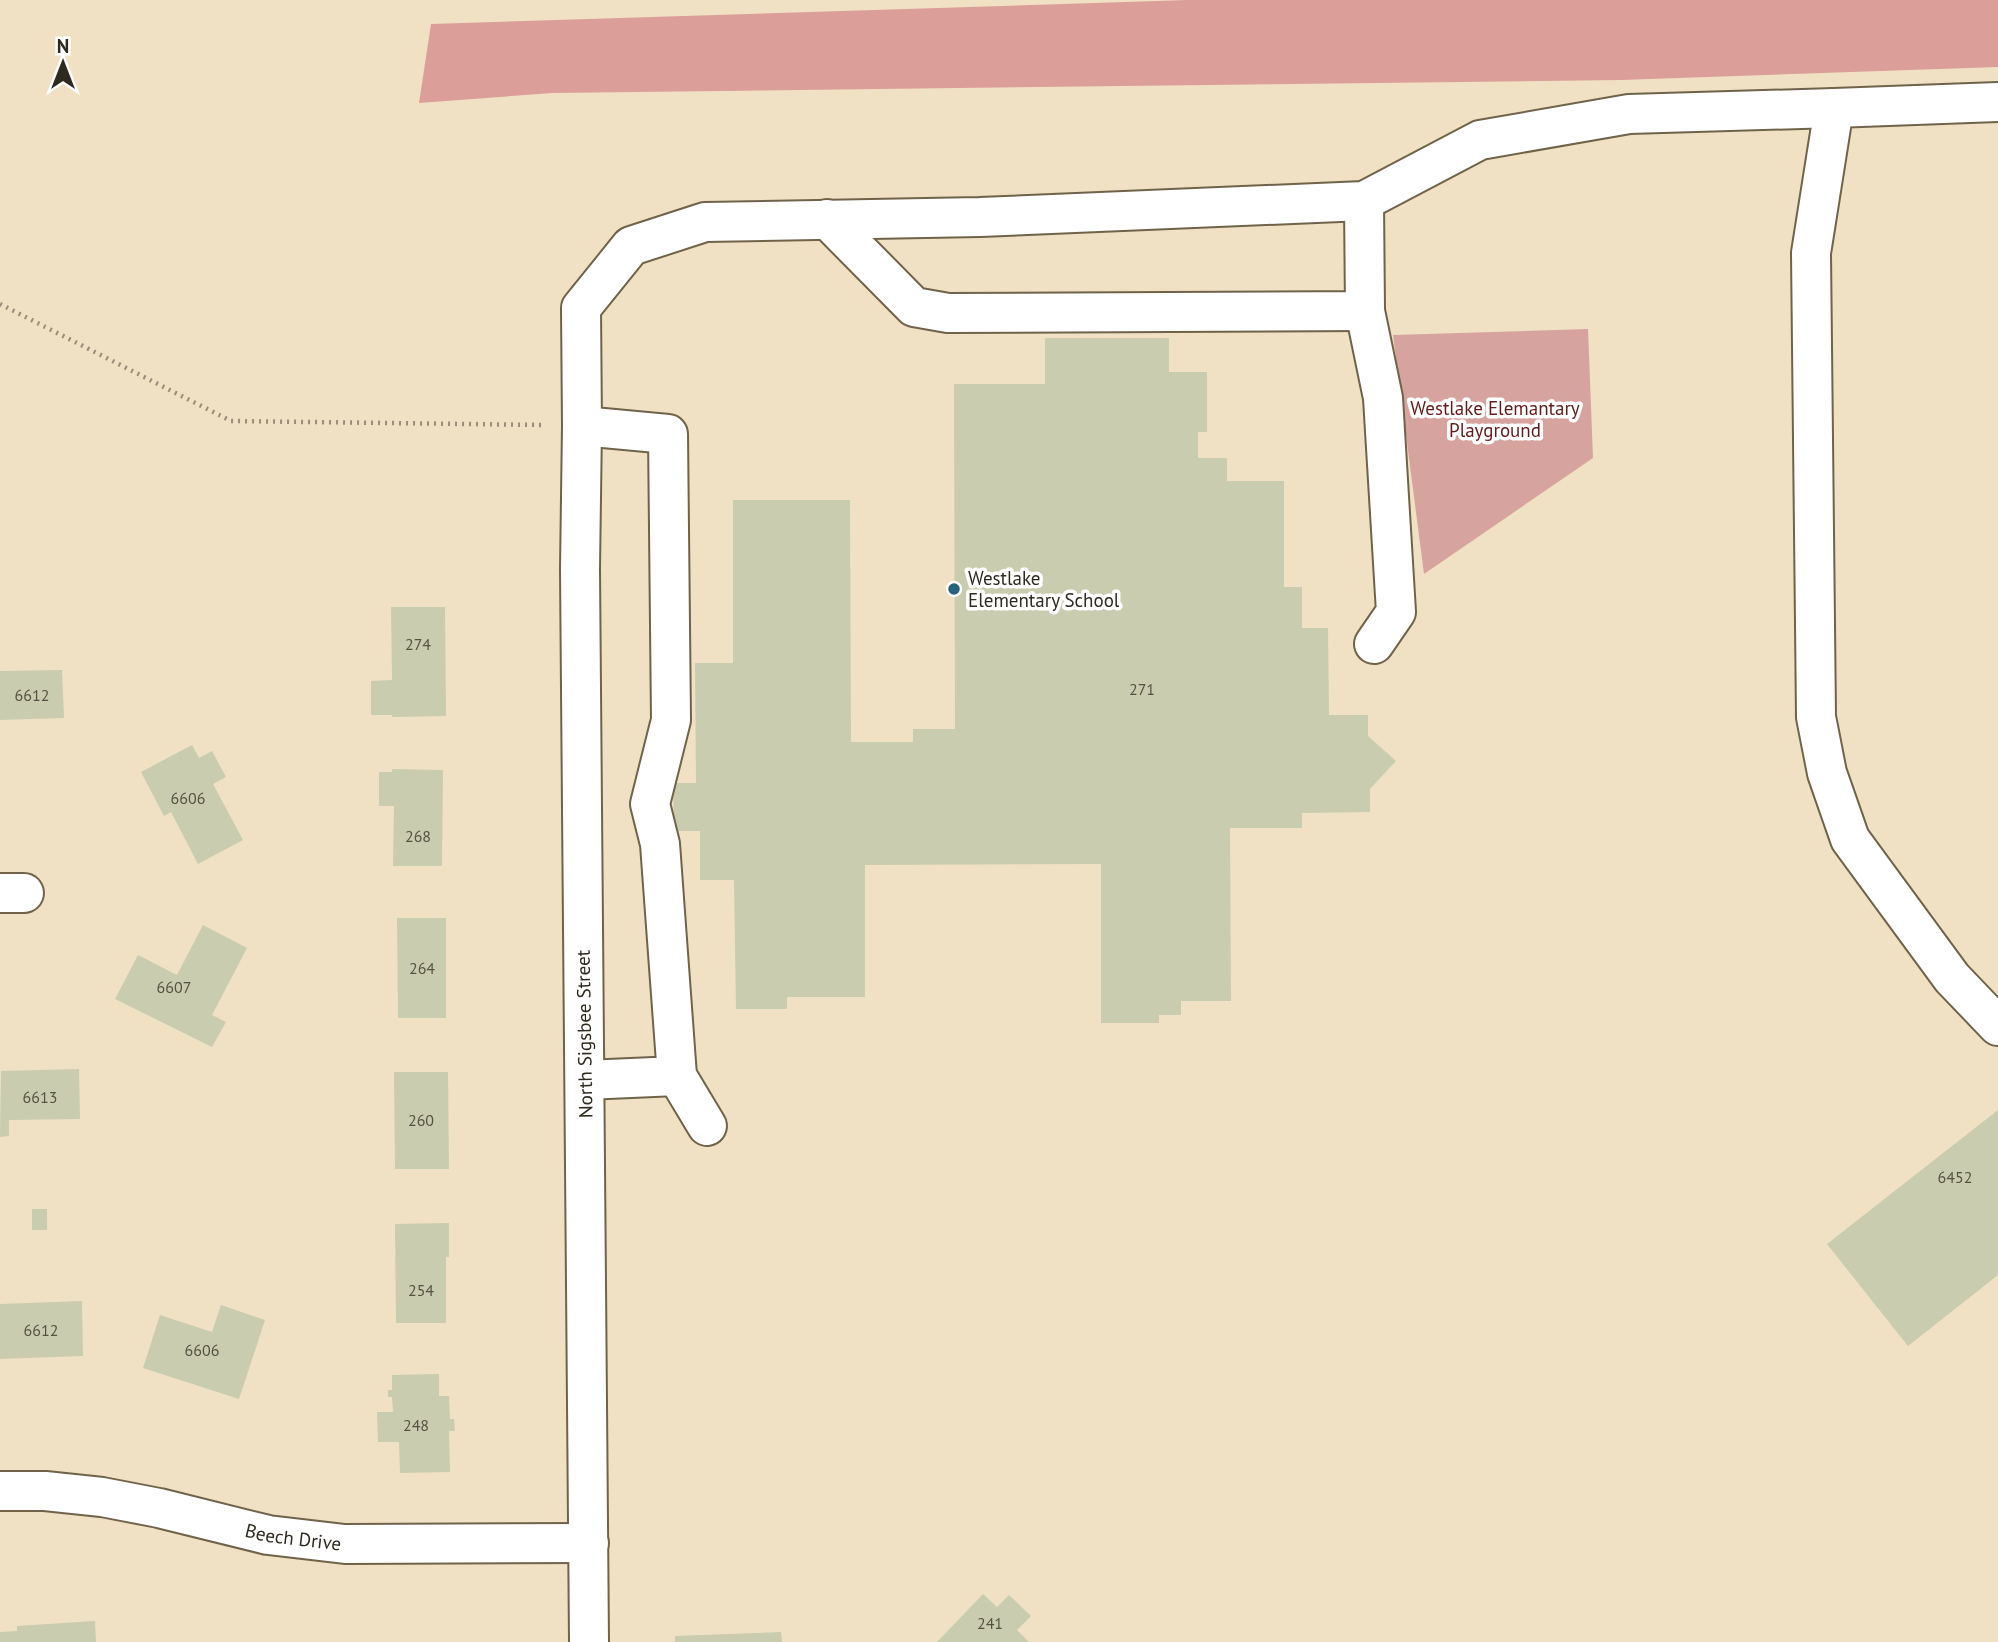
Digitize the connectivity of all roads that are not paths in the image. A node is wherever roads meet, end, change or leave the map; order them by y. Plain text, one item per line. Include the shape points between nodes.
1 (1998, 102) edge
2 (1834, 108) junction
3 (1364, 201) junction
4 (827, 219) junction
5 (1365, 311) junction
6 (582, 426) junction
7 (1374, 643) dead end
8 (1989, 1008) edge
9 (677, 1076) junction
10 (584, 1080) junction
11 (707, 1126) dead end
12 (0, 1491) edge
13 (589, 1543) junction
14 (589, 1642) edge

1 - 2 street
2 - 3 street via 1629,114 1480,140
2 - 8 street via 1811,253 1816,717 1827,773 1850,839 1952,978
3 - 4 street, North Sigsbee Street
3 - 5 street
4 - 5 street via 914,307 948,313
4 - 6 street, North Sigsbee Street via 705,222 631,246 581,308
5 - 7 street via 1383,398 1396,612
6 - 9 street via 668,434 671,720 650,804 660,844
6 - 10 street, North Sigsbee Street
9 - 10 street
9 - 11 street
10 - 13 street, North Sigsbee Street
12 - 13 street, Beech Drive via 102,1497 268,1535 345,1544
13 - 14 street, North Sigsbee Street

